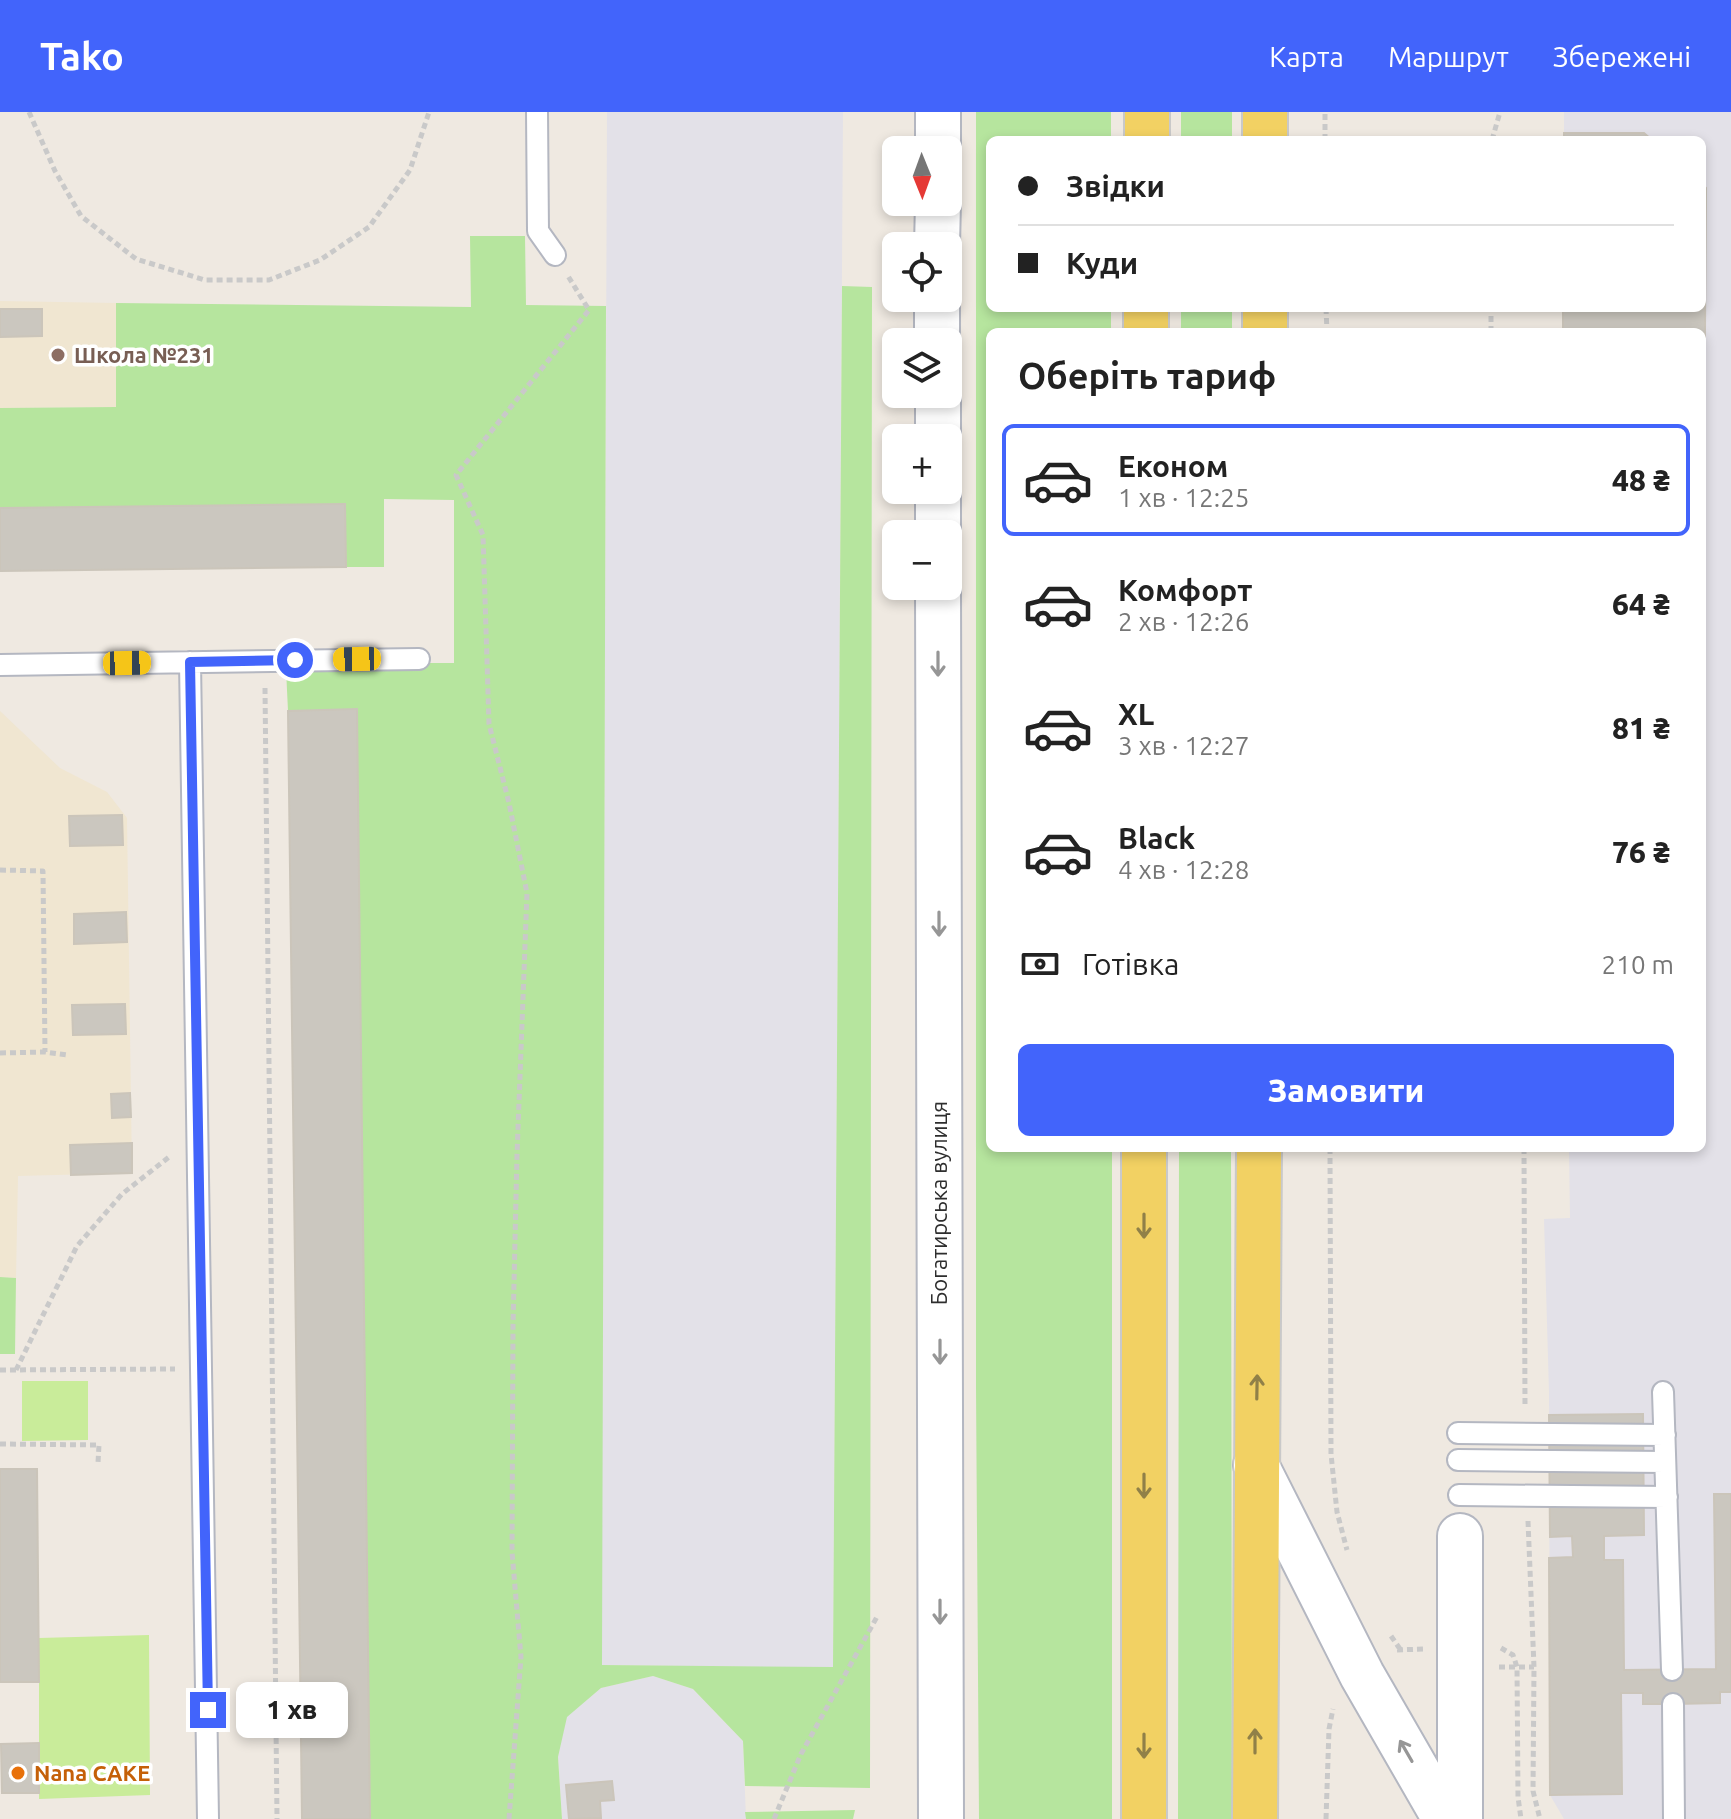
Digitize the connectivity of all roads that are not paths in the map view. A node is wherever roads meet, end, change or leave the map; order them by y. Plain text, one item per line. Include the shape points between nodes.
1 (537, 112) edge
2 (938, 112) edge
3 (1147, 112) edge
4 (1265, 112) edge
5 (938, 136) edge
6 (1147, 136) edge
7 (1265, 136) edge
8 (555, 255) road end
9 (938, 600) edge
10 (419, 659) dead end
11 (190, 662) junction
12 (0, 665) edge
13 (1144, 1152) edge
14 (1259, 1152) edge
15 (1663, 1392) dead end
16 (1458, 1433) dead end
17 (1665, 1435) junction
18 (1458, 1460) dead end
19 (1665, 1462) junction
20 (1256, 1465) junction
21 (1667, 1497) junction
22 (1459, 1515) joint
23 (1672, 1670) dead end
24 (1673, 1704) dead end
25 (208, 1819) edge
26 (941, 1819) edge
27 (1144, 1819) edge
28 (1255, 1819) edge
29 (1445, 1819) edge
30 (1460, 1819) edge
31 (1674, 1819) edge

1 - 8 lane via 538,231
2 - 5 main road
3 - 6 main road
4 - 7 main road
9 -> 26 main road, Богатирська вулиця
10 - 11 lane
11 - 12 lane
11 - 25 lane
13 -> 27 main road
20 -> 14 main road
15 - 17 lane
16 - 17 lane
17 - 19 lane
18 - 19 lane
19 - 21 lane
28 -> 20 main road
29 -> 20 main road via 1362,1675
21 - 22 lane
21 - 23 lane
22 - 30 main road
24 - 31 lane

